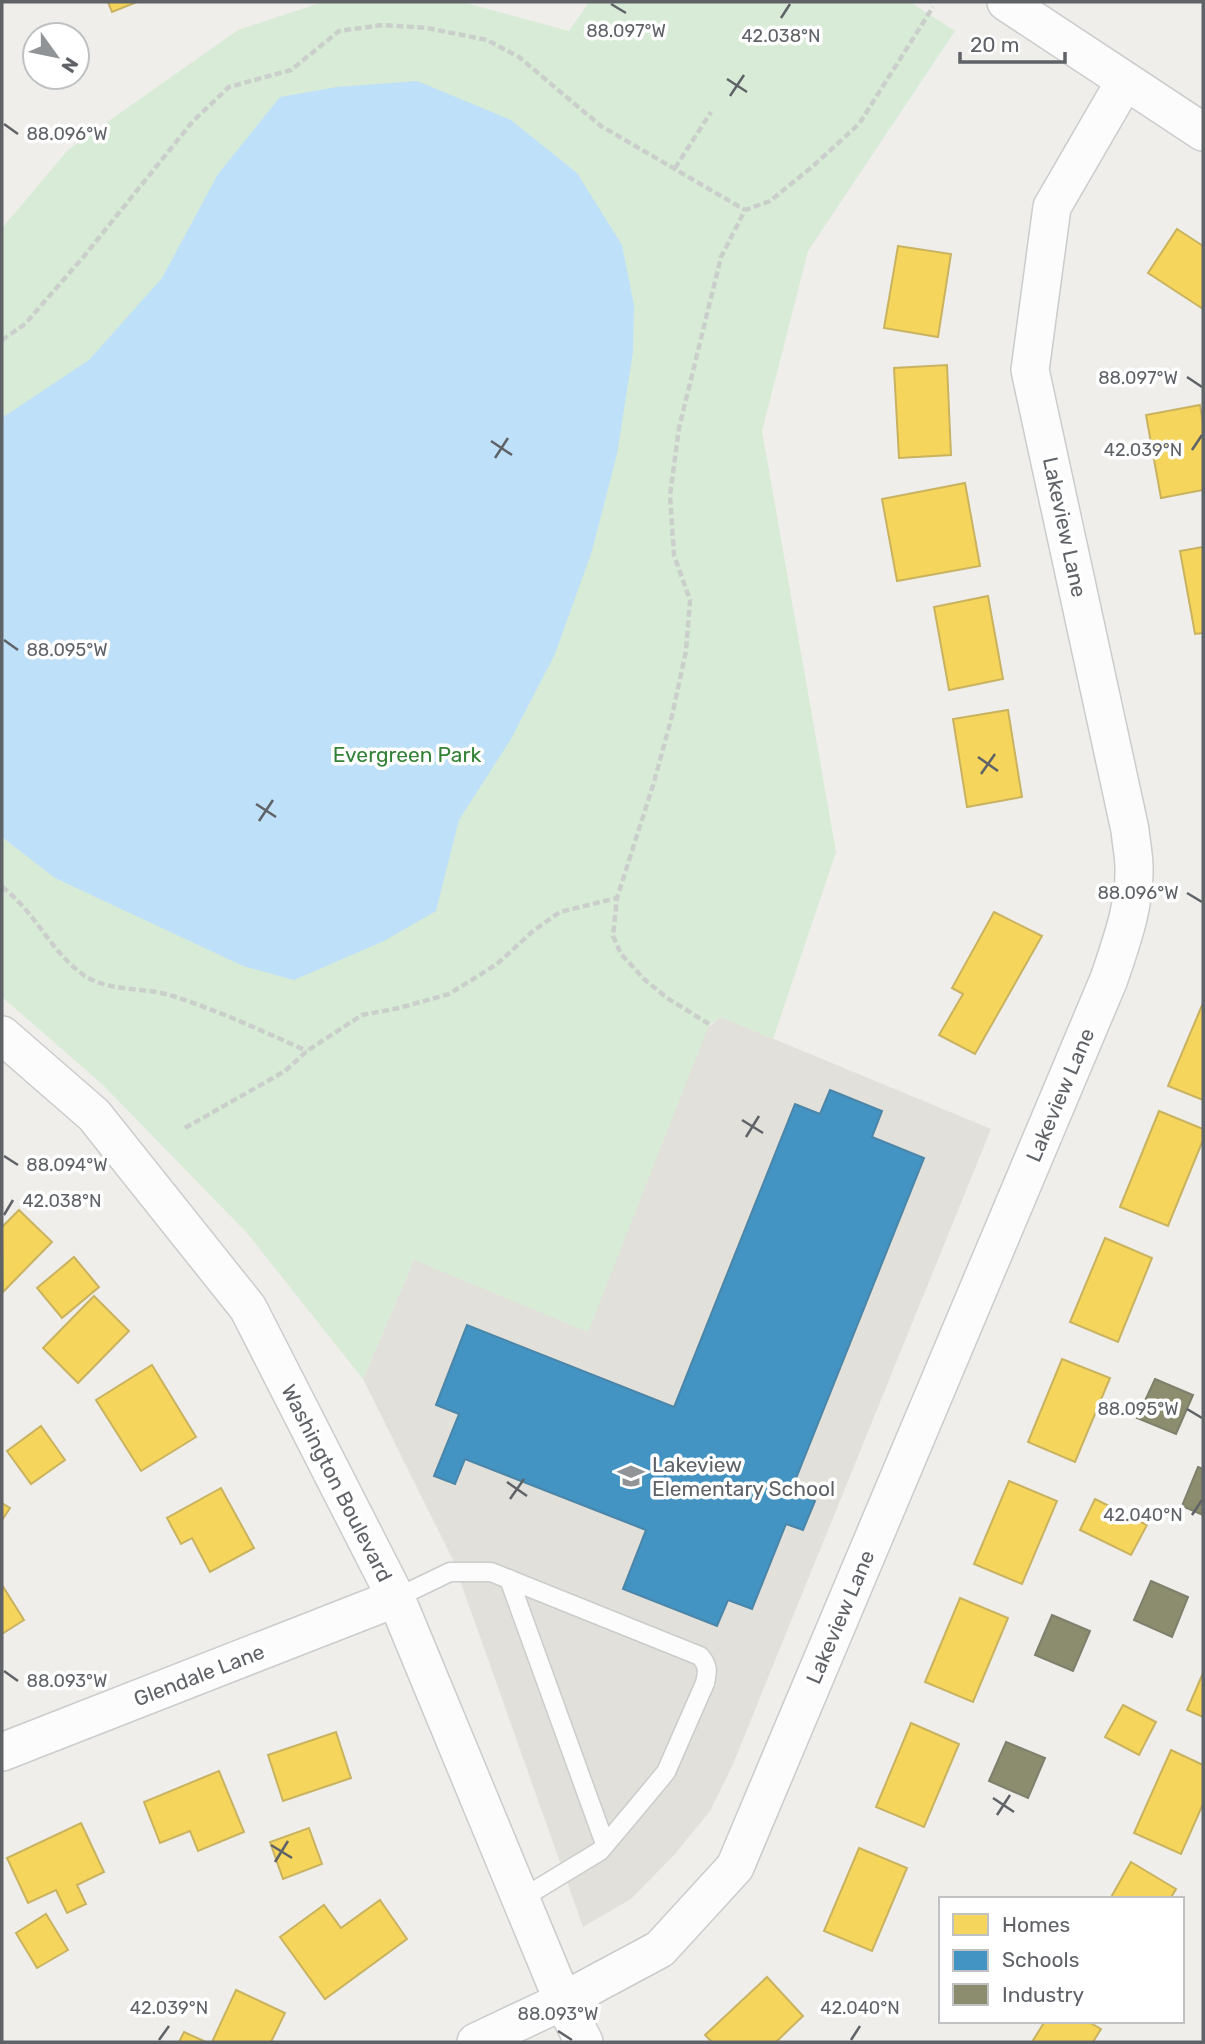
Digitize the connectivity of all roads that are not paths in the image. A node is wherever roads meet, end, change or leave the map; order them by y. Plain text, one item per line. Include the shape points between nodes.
1 (1006, 2) edge
2 (1125, 81) junction
3 (1203, 132) edge
4 (2, 1034) edge
5 (509, 1579) junction
6 (396, 1598) junction
7 (2, 1752) edge
8 (606, 1844) junction
9 (521, 1899) junction
10 (563, 2001) junction
11 (476, 2042) edge
12 (584, 2042) edge

1 - 2 street
2 - 3 street
2 - 10 street, Lakeview Lane via 1052,207 1030,370 1130,830 1131,904 1119,949 735,1867 660,1949
4 - 6 street, Washington Boulevard via 94,1115 248,1308
5 - 6 lane via 491,1572 450,1572
5 - 8 lane
5 - 8 lane via 700,1656 706,1663 705,1683 666,1772
6 - 7 street, Glendale Lane
6 - 9 street, Washington Boulevard
8 - 9 lane
9 - 10 street, Washington Boulevard
10 - 11 street
10 - 12 street, Washington Boulevard

